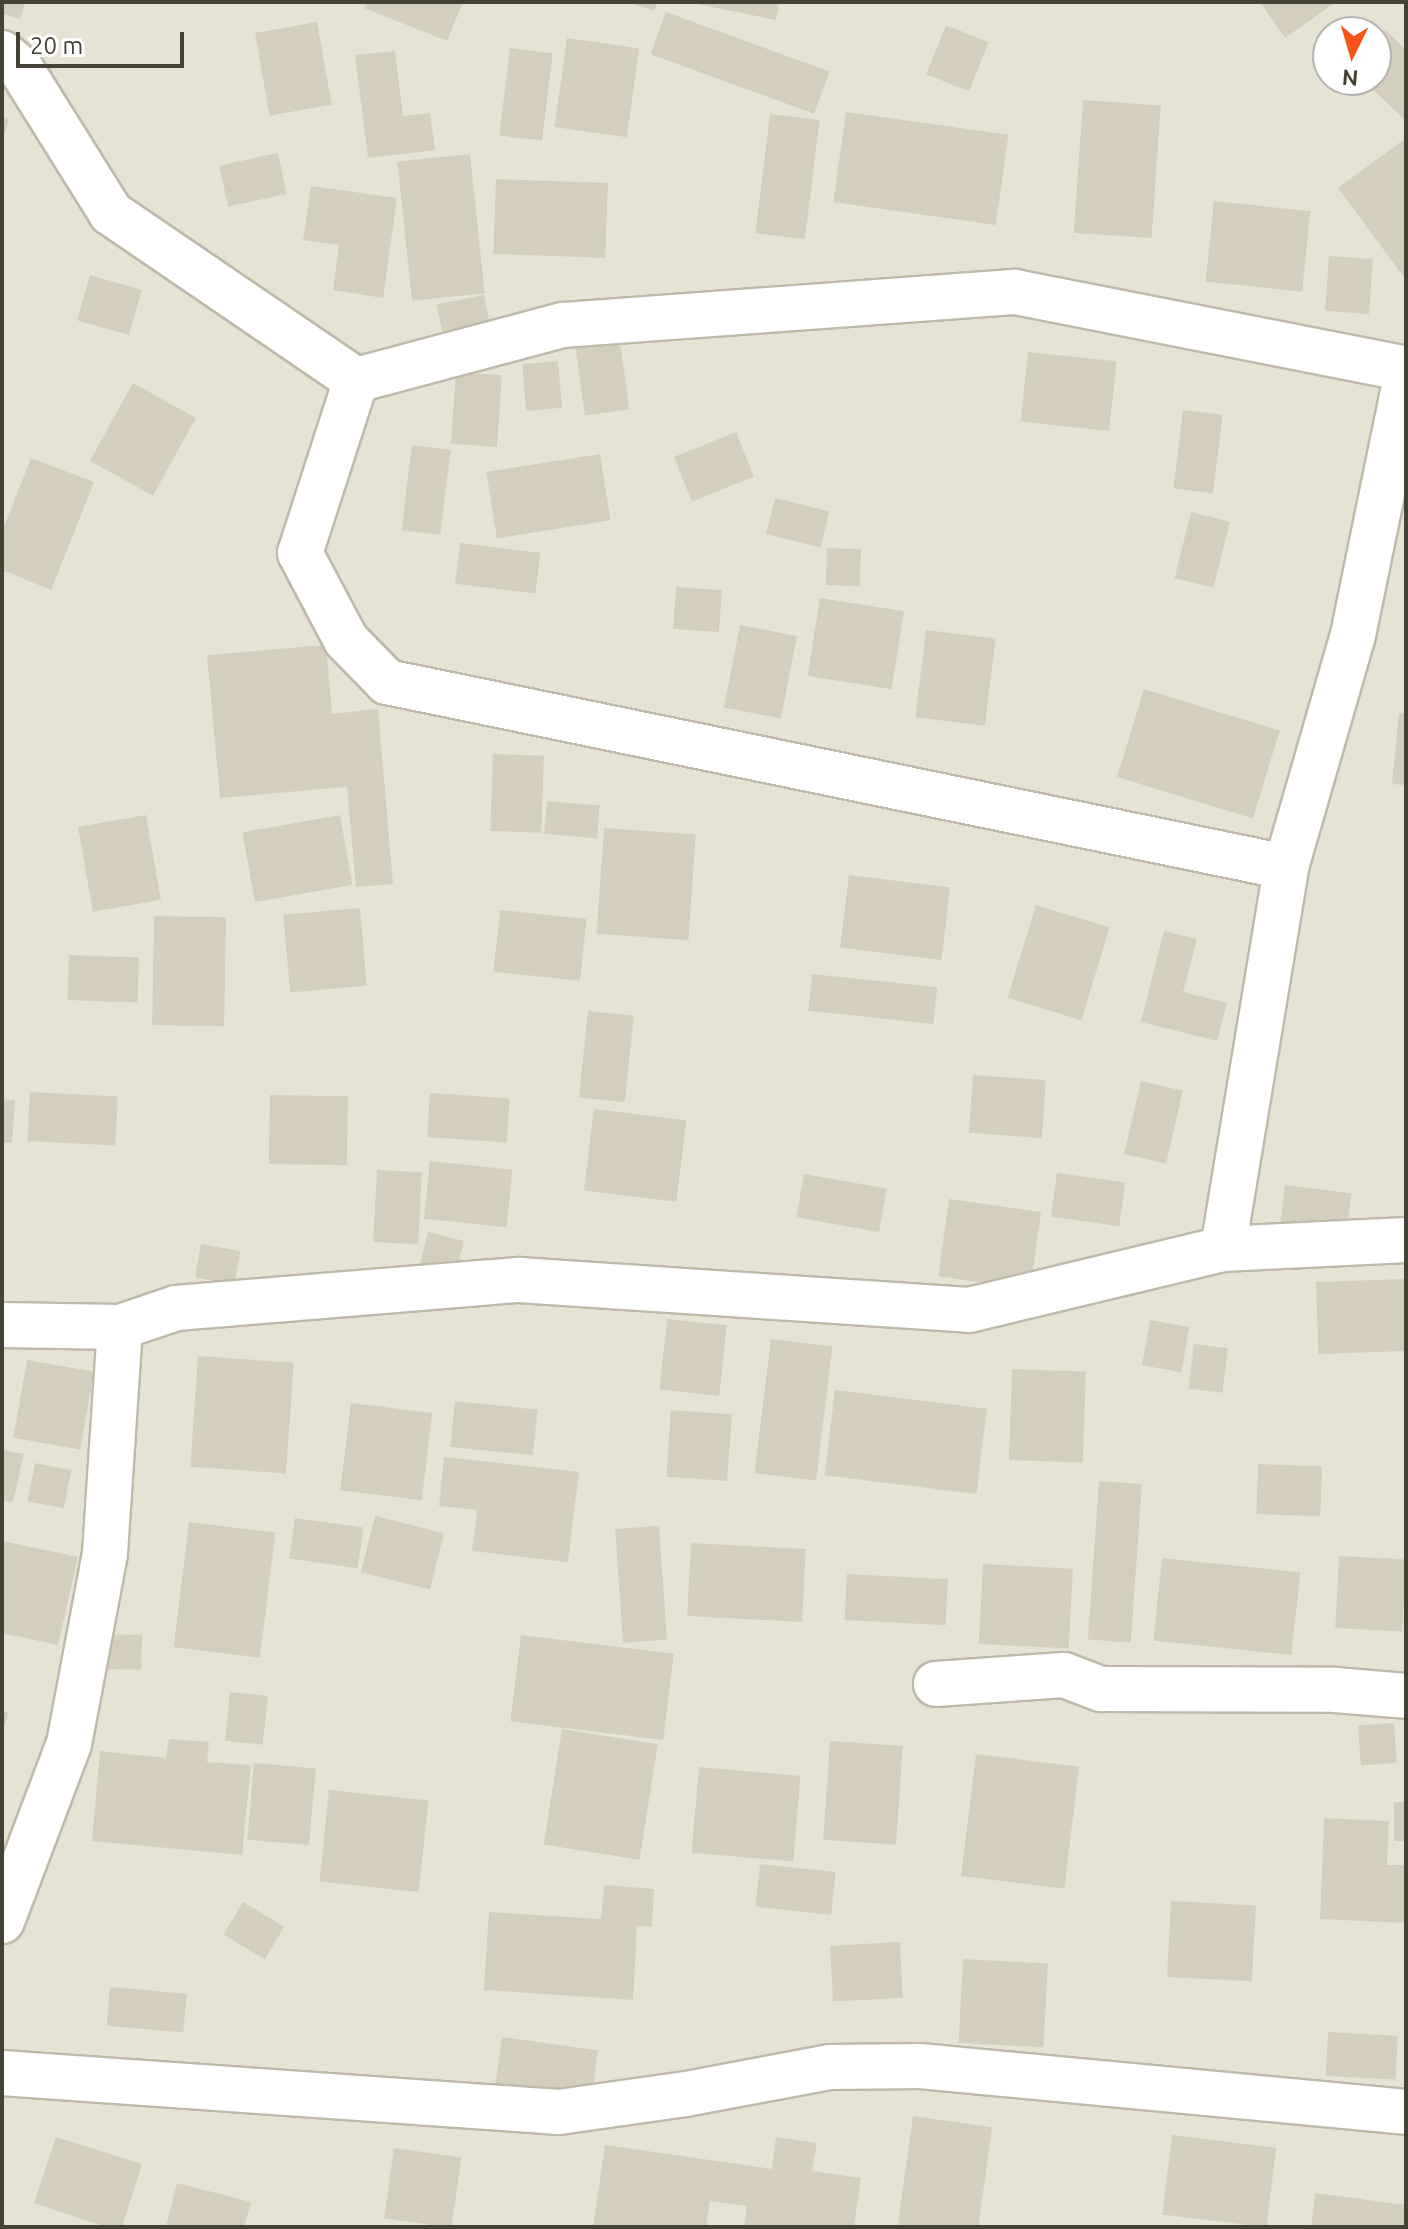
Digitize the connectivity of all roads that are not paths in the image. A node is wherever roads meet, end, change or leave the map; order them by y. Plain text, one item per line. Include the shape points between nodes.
1 (2, 53) edge
2 (1406, 369) edge
3 (1406, 377) edge
4 (356, 380) junction
5 (1286, 867) junction
6 (1406, 1240) edge
7 (1223, 1249) junction
8 (2, 1325) edge
9 (120, 1327) junction
10 (936, 1684) dead end
11 (1406, 1696) edge
12 (2, 1921) edge
13 (2, 2073) edge
14 (1406, 2112) edge

1 - 4 street via 21,69 111,213
2 - 4 street via 1015,292 563,325
3 - 5 street via 1353,635
4 - 5 street via 300,553 346,640 387,682
5 - 7 street
6 - 7 street
7 - 9 street via 969,1310 519,1280 176,1308
8 - 9 street
9 - 12 street via 105,1553 69,1744
10 - 11 street via 1064,1675 1101,1689 1335,1690
13 - 14 street via 559,2112 830,2067 920,2066

